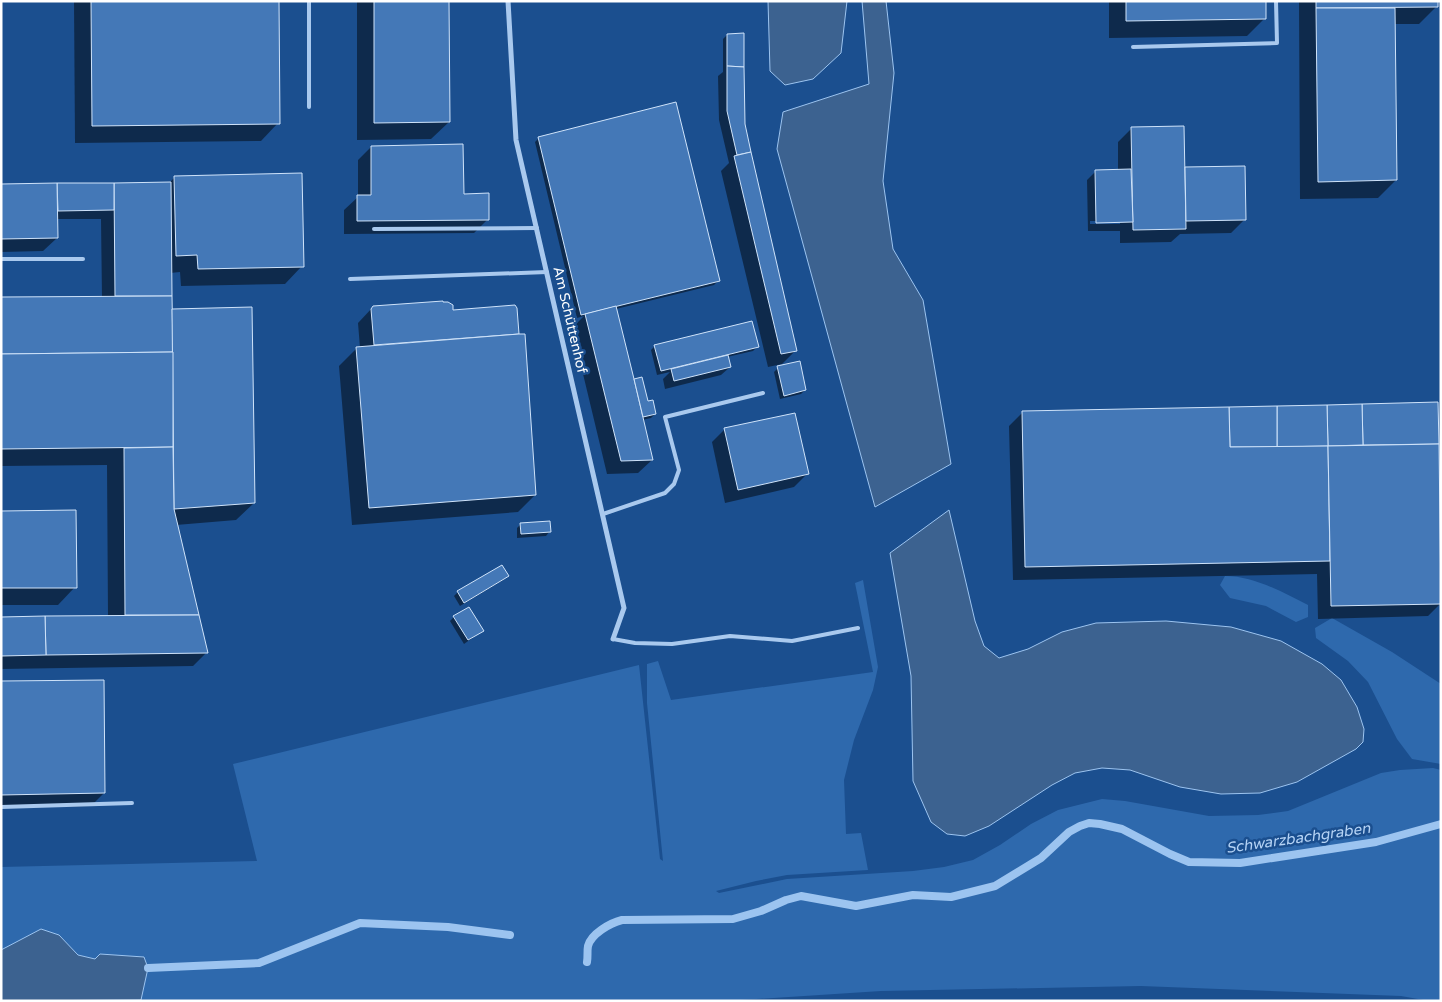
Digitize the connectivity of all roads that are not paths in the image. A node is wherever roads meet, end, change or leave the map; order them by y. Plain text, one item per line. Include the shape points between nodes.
1 (309, 1) edge
2 (508, 1) edge
3 (1276, 1) edge
4 (1132, 47) dead end
5 (310, 107) dead end
6 (537, 228) junction
7 (374, 229) dead end
8 (1, 259) edge
9 (83, 259) dead end
10 (547, 272) junction
11 (350, 279) dead end
12 (763, 393) dead end
13 (603, 514) junction
14 (858, 628) dead end
15 (613, 639) joint
16 (132, 803) dead end
17 (1, 807) edge

1 - 5 lane
2 - 6 street, Am Schüttenhof via 516,140
3 - 4 lane via 1277,43
6 - 7 lane
6 - 10 street, Am Schüttenhof
8 - 9 lane
10 - 11 lane
10 - 13 street, Am Schüttenhof
12 - 13 lane via 665,418 679,470 674,484 665,493
13 - 15 street, Am Schüttenhof via 624,608
14 - 15 lane via 792,641 730,636 672,644
16 - 17 lane

